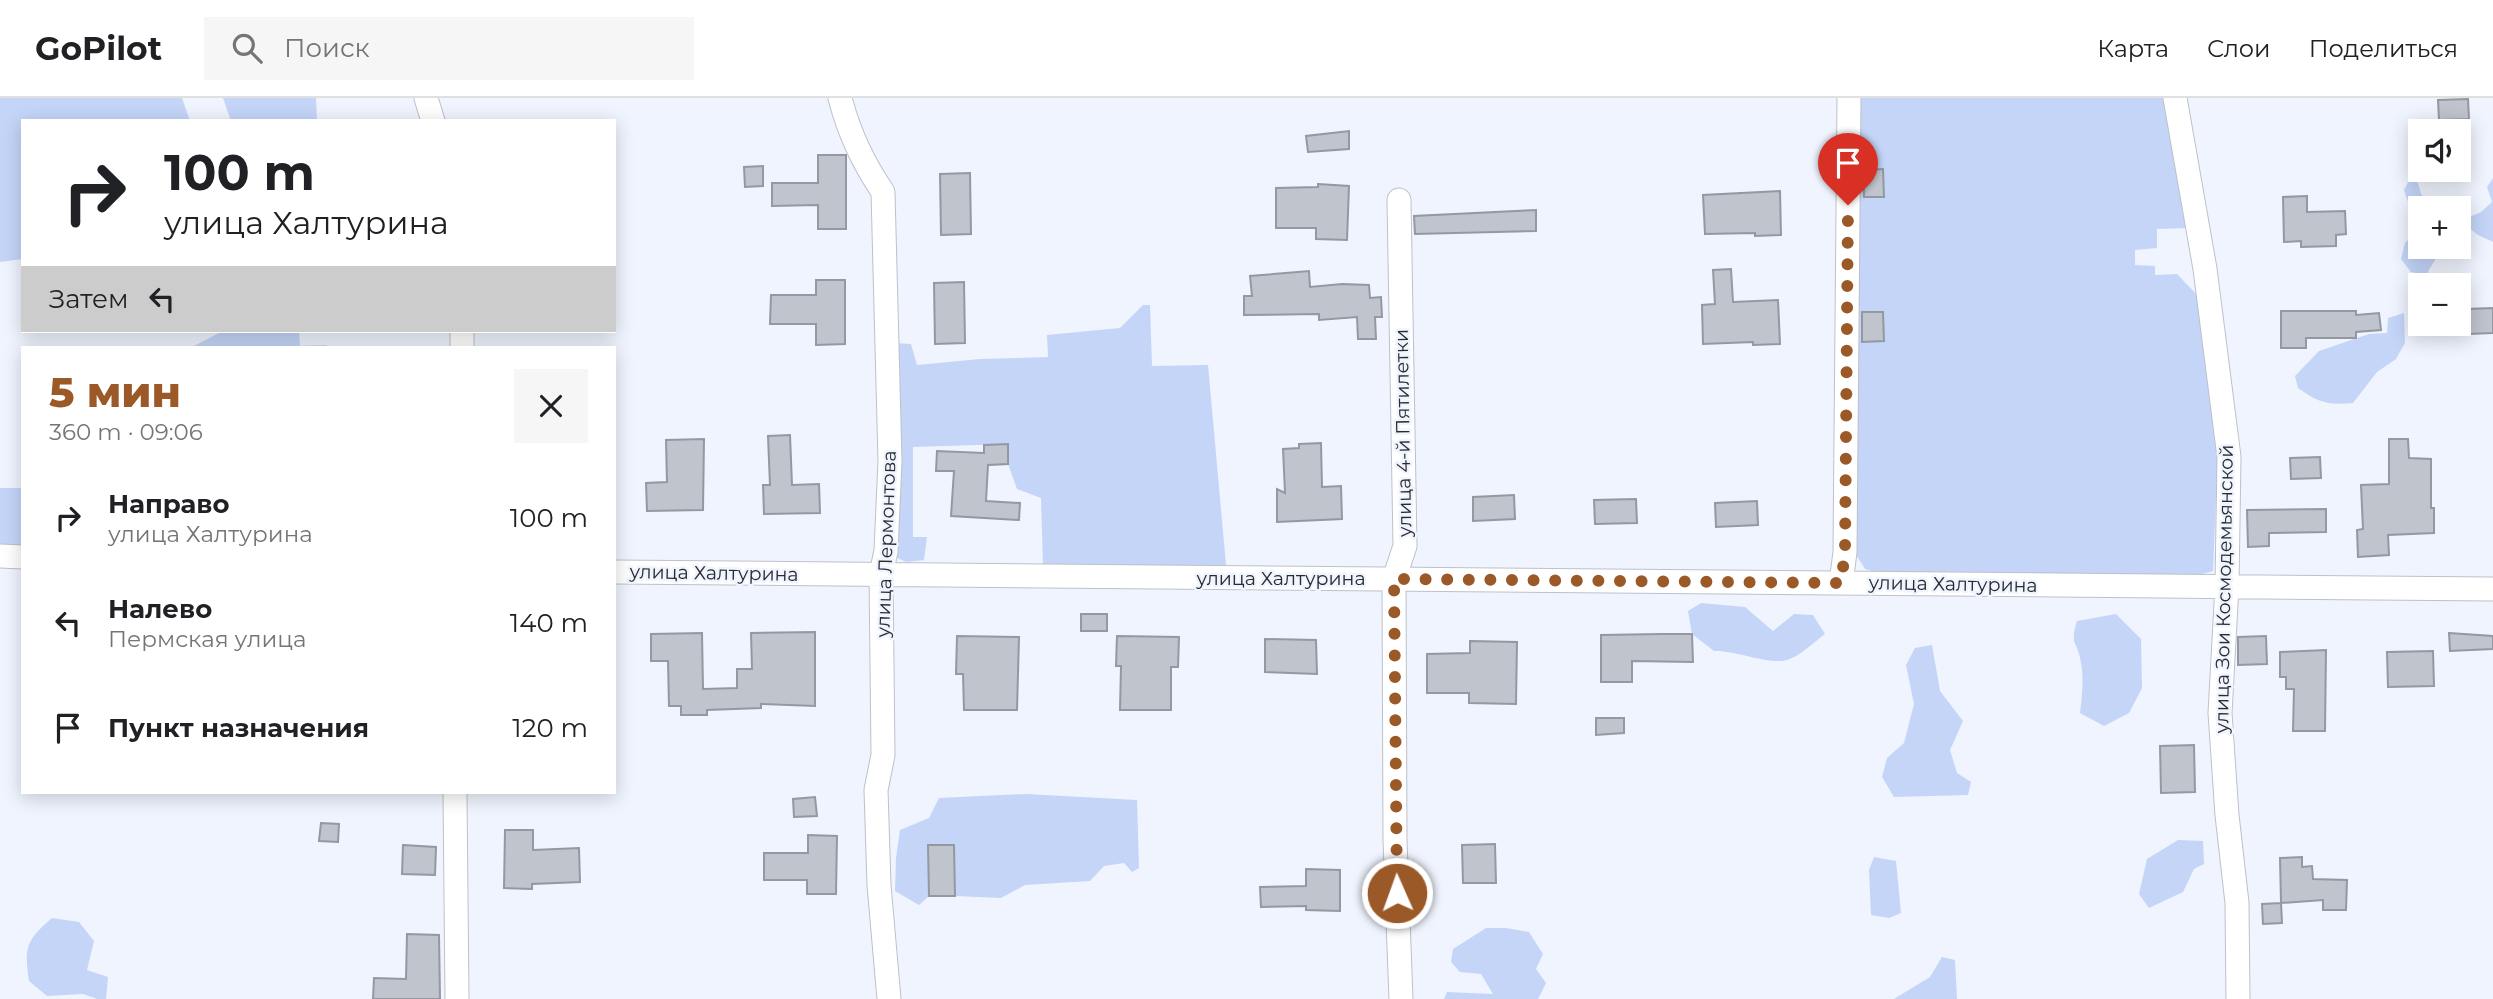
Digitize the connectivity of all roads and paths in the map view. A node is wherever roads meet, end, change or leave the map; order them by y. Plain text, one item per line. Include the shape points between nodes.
1 (426, 98) edge
2 (840, 98) edge
3 (1849, 98) edge
4 (2175, 98) edge
5 (432, 119) edge
6 (1399, 200) dead end
7 (0, 556) edge
8 (21, 557) edge
9 (616, 572) edge
10 (881, 574) junction
11 (1394, 579) junction
12 (1841, 583) junction
13 (2227, 586) junction
14 (2493, 589) edge
15 (455, 794) edge
16 (457, 999) edge
17 (889, 999) edge
18 (1401, 999) edge
19 (2238, 999) edge

1 - 5 street
2 - 10 street, улица Лермонтова via 848,129 883,192 890,461
3 - 12 street
4 - 13 street, улица Зои Космодемьянской via 2205,269 2229,457
6 - 11 street, улица 4-й Пятилетки via 1405,546
7 - 8 street
9 - 10 street, улица Халтурина
10 - 11 street, улица Халтурина
10 - 17 street, улица Лермонтова via 883,755 876,790 878,885
11 - 12 street, улица Халтурина
11 - 18 street, улица 4-й Пятилетки
12 - 13 street, улица Халтурина
13 - 14 street, улица Халтурина
13 - 19 street, улица Зои Космодемьянской via 2220,713 2237,903
15 - 16 street

